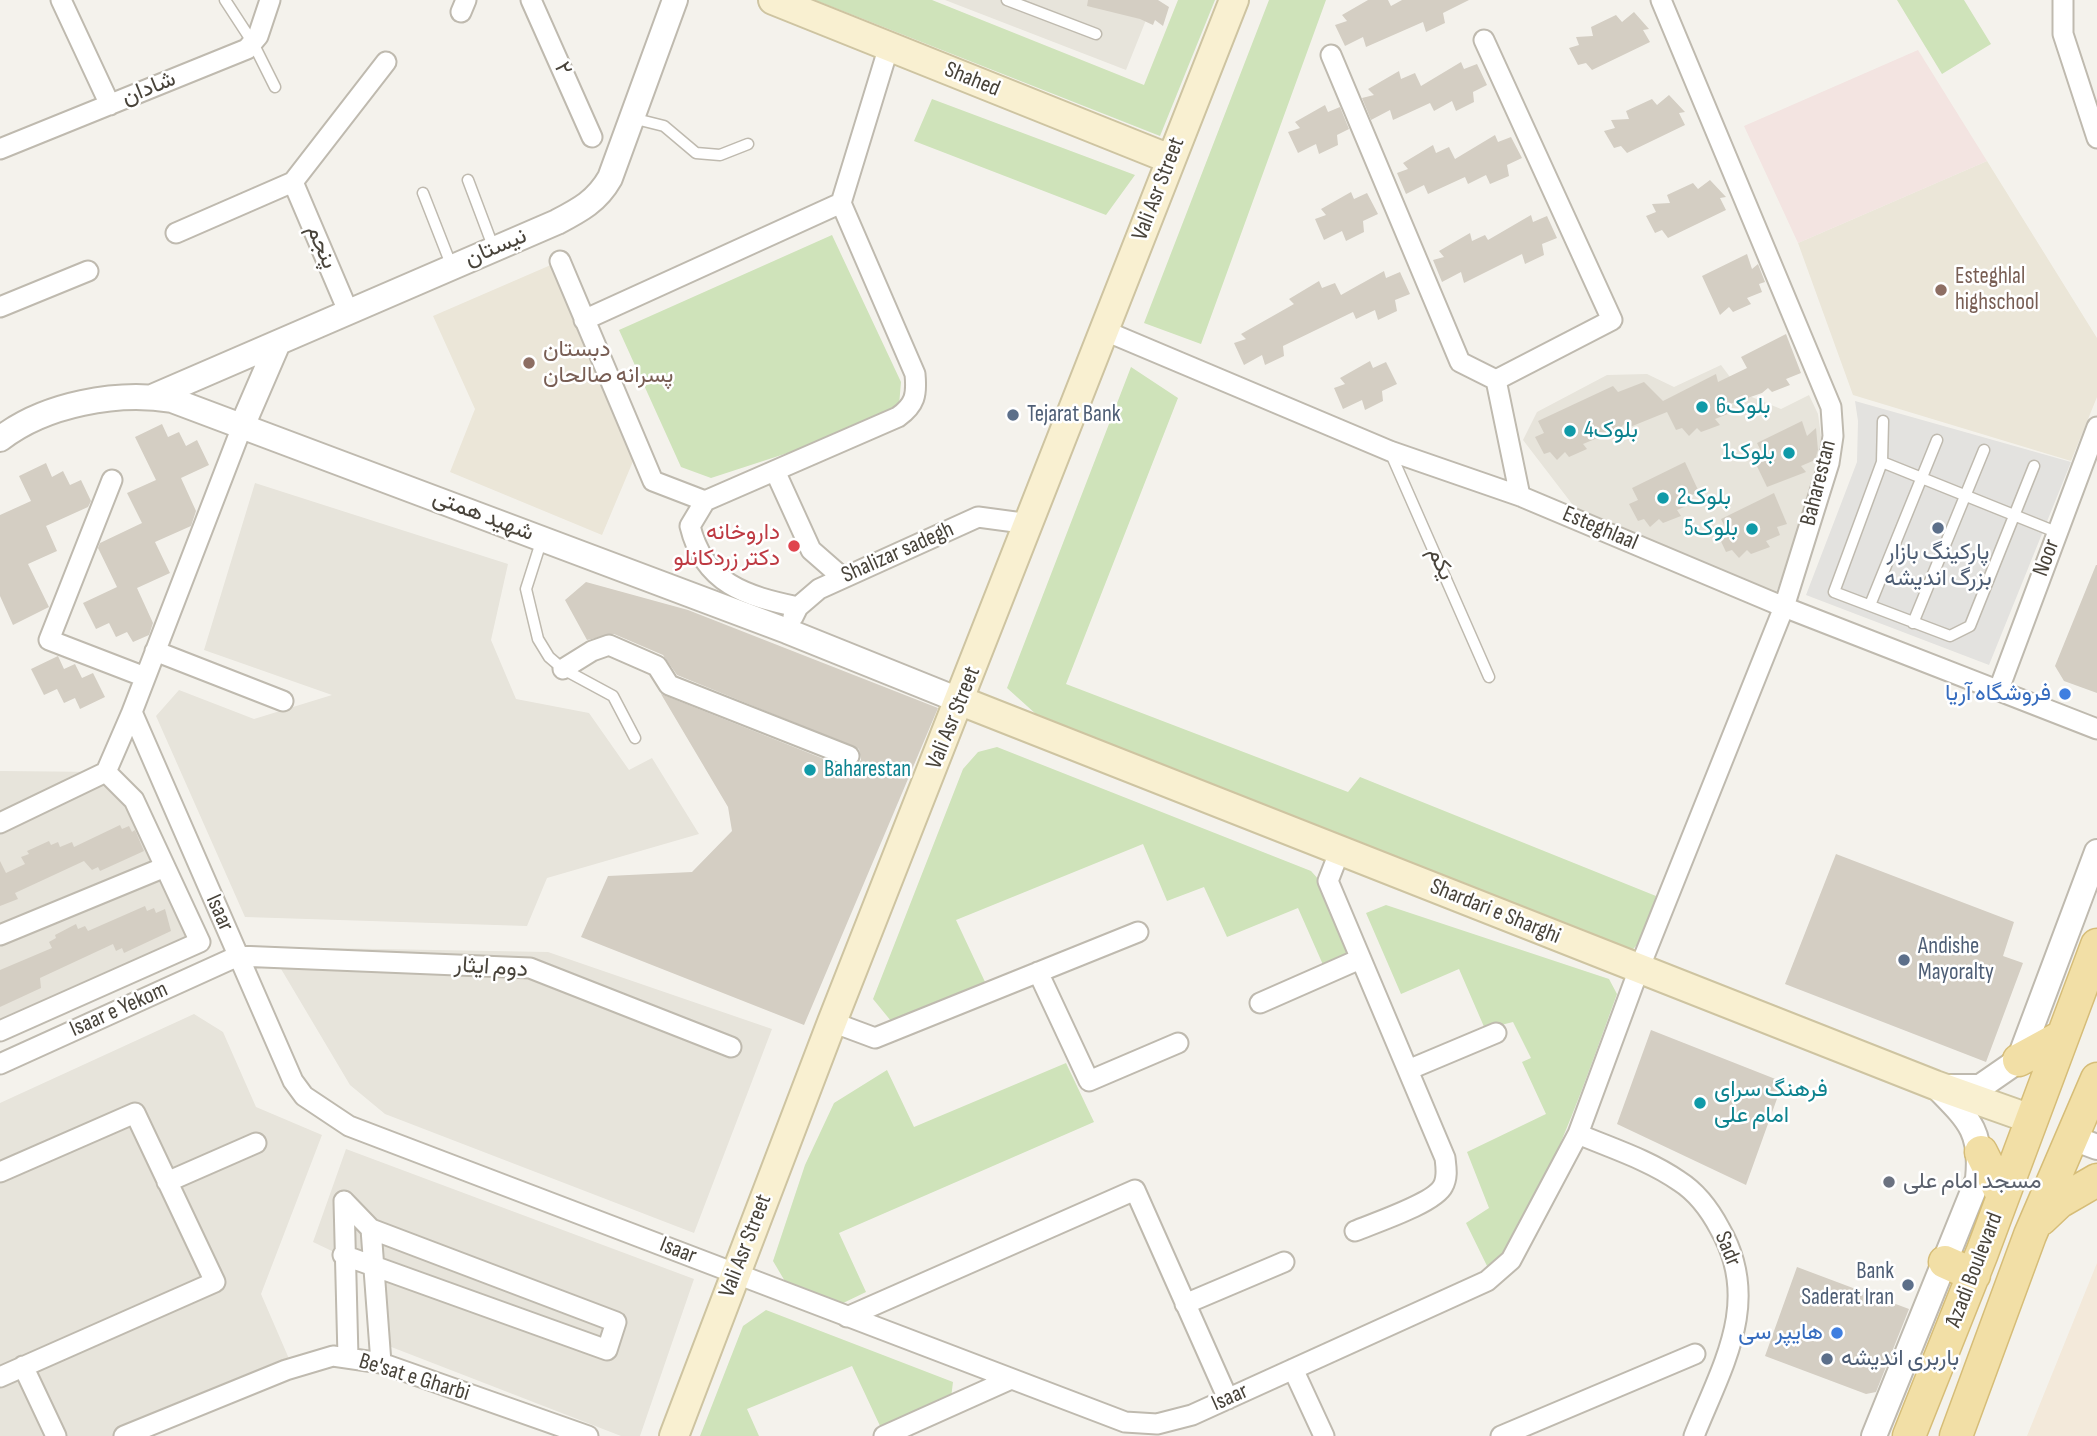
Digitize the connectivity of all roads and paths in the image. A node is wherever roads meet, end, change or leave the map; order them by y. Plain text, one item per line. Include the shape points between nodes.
1 (61, 0) edge
2 (225, 0) edge
3 (270, 0) edge
4 (531, 0) edge
5 (674, 0) edge
6 (774, 0) edge
7 (1007, 0) edge
8 (1234, 0) edge
9 (1661, 0) edge
10 (2063, 0) edge
11 (1096, 34) dead end
12 (1485, 40) dead end
13 (253, 43) junction
14 (889, 46) junction
15 (1331, 55) dead end
16 (386, 62) dead end
17 (275, 87) dead end
18 (110, 105) junction
19 (632, 118) junction
20 (592, 137) dead end
21 (2097, 138) edge
22 (748, 144) dead end
23 (0, 149) edge
24 (1170, 159) junction
25 (468, 180) dead end
26 (293, 182) junction
27 (423, 193) dead end
28 (841, 203) junction
29 (176, 233) dead end
30 (494, 249) junction
31 (560, 261) dead end
32 (452, 267) junction
33 (88, 271) dead end
34 (0, 307) edge
35 (348, 311) junction
36 (584, 320) junction
37 (1103, 330) junction
38 (278, 343) junction
39 (1496, 380) junction
40 (152, 397) junction
41 (1883, 421) dead end
42 (243, 424) junction
43 (2097, 427) edge
44 (0, 439) edge
45 (1937, 440) dead end
46 (1984, 450) dead end
47 (1390, 451) junction
48 (1882, 462) junction
49 (2034, 466) dead end
50 (775, 471) junction
51 (1922, 477) junction
52 (112, 480) dead end
53 (1520, 496) junction
54 (1965, 496) junction
55 (705, 501) junction
56 (2014, 515) junction
57 (1030, 524) junction
58 (2056, 532) junction
59 (542, 538) junction
60 (843, 578) junction
61 (1870, 605) junction
62 (798, 607) junction
63 (1784, 607) junction
64 (1913, 623) junction
65 (787, 631) junction
66 (155, 651) junction
67 (563, 668) junction
68 (145, 677) junction
69 (1489, 677) dead end
70 (1999, 689) junction
71 (283, 701) dead end
72 (961, 701) junction
73 (132, 712) junction
74 (2097, 729) edge
75 (635, 738) dead end
76 (849, 756) dead end
77 (106, 772) junction
78 (0, 824) edge
79 (1340, 850) junction
80 (2097, 852) edge
81 (165, 867) junction
82 (1138, 932) dead end
83 (0, 935) edge
84 (2097, 945) edge
85 (238, 956) junction
86 (1360, 959) junction
87 (1639, 969) junction
88 (1038, 972) junction
89 (1260, 1003) dead end
90 (832, 1022) junction
91 (0, 1031) edge
92 (1496, 1032) dead end
93 (2063, 1036) junction
94 (1178, 1042) dead end
95 (731, 1046) dead end
96 (2019, 1060) junction
97 (0, 1064) edge
98 (1408, 1070) junction
99 (2097, 1079) edge
100 (1935, 1086) junction
101 (2031, 1119) junction
102 (1578, 1133) junction
103 (256, 1143) dead end
104 (2085, 1143) edge
105 (1981, 1152) junction
106 (0, 1172) edge
107 (2097, 1180) edge
108 (167, 1182) junction
109 (2003, 1196) junction
110 (371, 1229) junction
111 (1354, 1231) dead end
112 (2030, 1235) junction
113 (343, 1255) junction
114 (1284, 1262) dead end
115 (1945, 1262) junction
116 (375, 1266) junction
117 (736, 1273) junction
118 (1974, 1275) junction
119 (1185, 1304) junction
120 (847, 1317) junction
121 (1695, 1354) dead end
122 (348, 1357) junction
123 (381, 1363) junction
124 (23, 1366) junction
125 (1293, 1369) junction
126 (0, 1377) edge
127 (1011, 1379) junction
128 (1227, 1399) junction
129 (1529, 1431) edge
130 (56, 1436) edge
131 (124, 1436) edge
132 (588, 1436) edge
133 (674, 1436) edge
134 (884, 1436) edge
135 (1324, 1436) edge
136 (1501, 1436) edge
137 (1694, 1436) edge
138 (1874, 1436) edge
139 (1909, 1436) edge
140 (1956, 1436) edge

1 - 18 street
2 - 13 lane
3 - 13 street
4 - 20 street, ۲
5 - 19 street, نيستان
6 - 14 main road, Shahed
7 - 11 lane
8 - 24 main road, Vali Asr Street
9 - 63 street, Baharestan via 1831,407 1829,463
10 - 21 street via 2063,34
12 - 39 street via 1612,320
13 - 17 lane
13 - 18 street, شادان
14 - 24 main road, Shahed
14 - 28 street
15 - 39 street via 1460,362
16 - 26 street
18 - 23 street, شادان
19 - 22 lane via 664,126 696,153 720,155
19 - 30 street, نيستان via 610,178 594,200
24 - 37 main road, Vali Asr Street
25 - 30 lane
26 - 29 street
26 - 35 street, پنجم
27 - 32 lane
28 - 36 street
28 - 50 street via 915,374 916,393 911,407 898,417
30 - 32 street, نيستان
31 - 36 street
32 - 35 street, نيستان
33 - 34 street
35 - 38 street, نيستان
36 - 55 street via 653,481
37 - 47 street, Esteghlaal
37 - 57 main road, Vali Asr Street
38 - 40 street, نيستان
38 - 42 street
39 - 53 street
40 - 42 street, شهید همتی
40 - 44 street, شهید همتی via 87,403 58,411
41 - 48 lane
42 - 59 street, شهید همتی
42 - 66 street
43 - 58 street, Noor
45 - 51 lane
46 - 54 lane
47 - 53 street, Esteghlaal
47 - 69 lane, یکم
48 - 51 lane
48 - 61 lane via 1834,592
49 - 56 lane
50 - 55 street
50 - 60 street via 811,550
51 - 54 lane
51 - 61 lane
52 - 68 street via 48,640
53 - 63 street, Esteghlaal
54 - 56 lane
54 - 64 lane
55 - 62 street via 690,526 704,561 751,597
56 - 58 lane
56 - 64 lane via 1970,626 1950,636
57 - 60 street, Shalizar sadegh via 978,517
57 - 72 main road, Vali Asr Street
58 - 70 street, Noor
59 - 65 street, شهید همتی
59 - 67 lane via 526,589 538,639
60 - 62 street, Shalizar sadegh via 819,589
61 - 64 lane
62 - 65 street, Shalizar sadegh
63 - 70 street, Esteghlaal
63 - 87 street, Baharestan
65 - 72 street, شهید همتی
66 - 68 street
66 - 71 street
67 - 75 lane via 613,696
67 - 76 street via 609,645 657,666 670,685
68 - 73 street
70 - 74 street, Esteghlaal
72 - 79 main road, Shardari e Sharghi
72 - 90 main road, Vali Asr Street
73 - 77 street
73 - 85 street, Isaar
77 - 78 street
77 - 81 street via 134,800
79 - 86 street via 1328,881
79 - 87 main road, Shardari e Sharghi
80 - 96 street
81 - 83 street
81 - 91 street via 200,942
82 - 88 street
84 - 93 main road, َAzadi Boulevard
85 - 95 street, دوم ایثار via 530,968
85 - 97 street, Isaar e Yekom
85 - 117 street, Isaar via 293,1081 304,1096 334,1118
86 - 89 street
86 - 98 street
87 - 100 main road, Shardari e Sharghi
87 - 102 street, Isaar
88 - 90 street via 875,1038
88 - 94 street via 1089,1081
90 - 117 main road, Vali Asr Street
92 - 98 street
93 - 96 main road
93 - 101 main road, َAzadi Boulevard
96 - 100 street via 1980,1087
98 - 111 street via 1445,1158 1443,1188 1431,1198
99 - 104 main road, َAzadi Boulevard
100 - 101 main road, Shardari e Sharghi
100 - 105 street via 1975,1129
101 - 109 main road, َAzadi Boulevard
102 - 125 street, Isaar via 1511,1260 1487,1281
102 - 137 street, Sadr via 1680,1181 1701,1199 1732,1253 1741,1302 1730,1347
103 - 108 street
104 - 112 main road, َAzadi Boulevard
105 - 109 main road
105 - 115 street via 1978,1179
106 - 108 street via 135,1113
107 - 112 main road via 2043,1215
108 - 124 street via 215,1282
109 - 118 main road, َAzadi Boulevard
110 - 113 street via 344,1201
110 - 116 street
110 - 116 street via 615,1322 607,1350
112 - 140 main road, َAzadi Boulevard
113 - 116 street
113 - 122 street
114 - 119 street
115 - 118 main road
115 - 138 street
116 - 123 street
117 - 120 street, Isaar
117 - 133 main road, Vali Asr Street
118 - 139 main road, َAzadi Boulevard
119 - 120 street via 1135,1191
119 - 128 street
120 - 127 street, Isaar
121 - 129 street
122 - 123 street, Be'sat e Gharbi
122 - 131 street, Be'sat e Gharbi via 309,1362
123 - 132 street, Be'sat e Gharbi
124 - 126 street
124 - 130 street
125 - 128 street, Isaar
125 - 135 street
127 - 128 street, Isaar via 1125,1422 1157,1424
127 - 134 street
129 - 136 street

